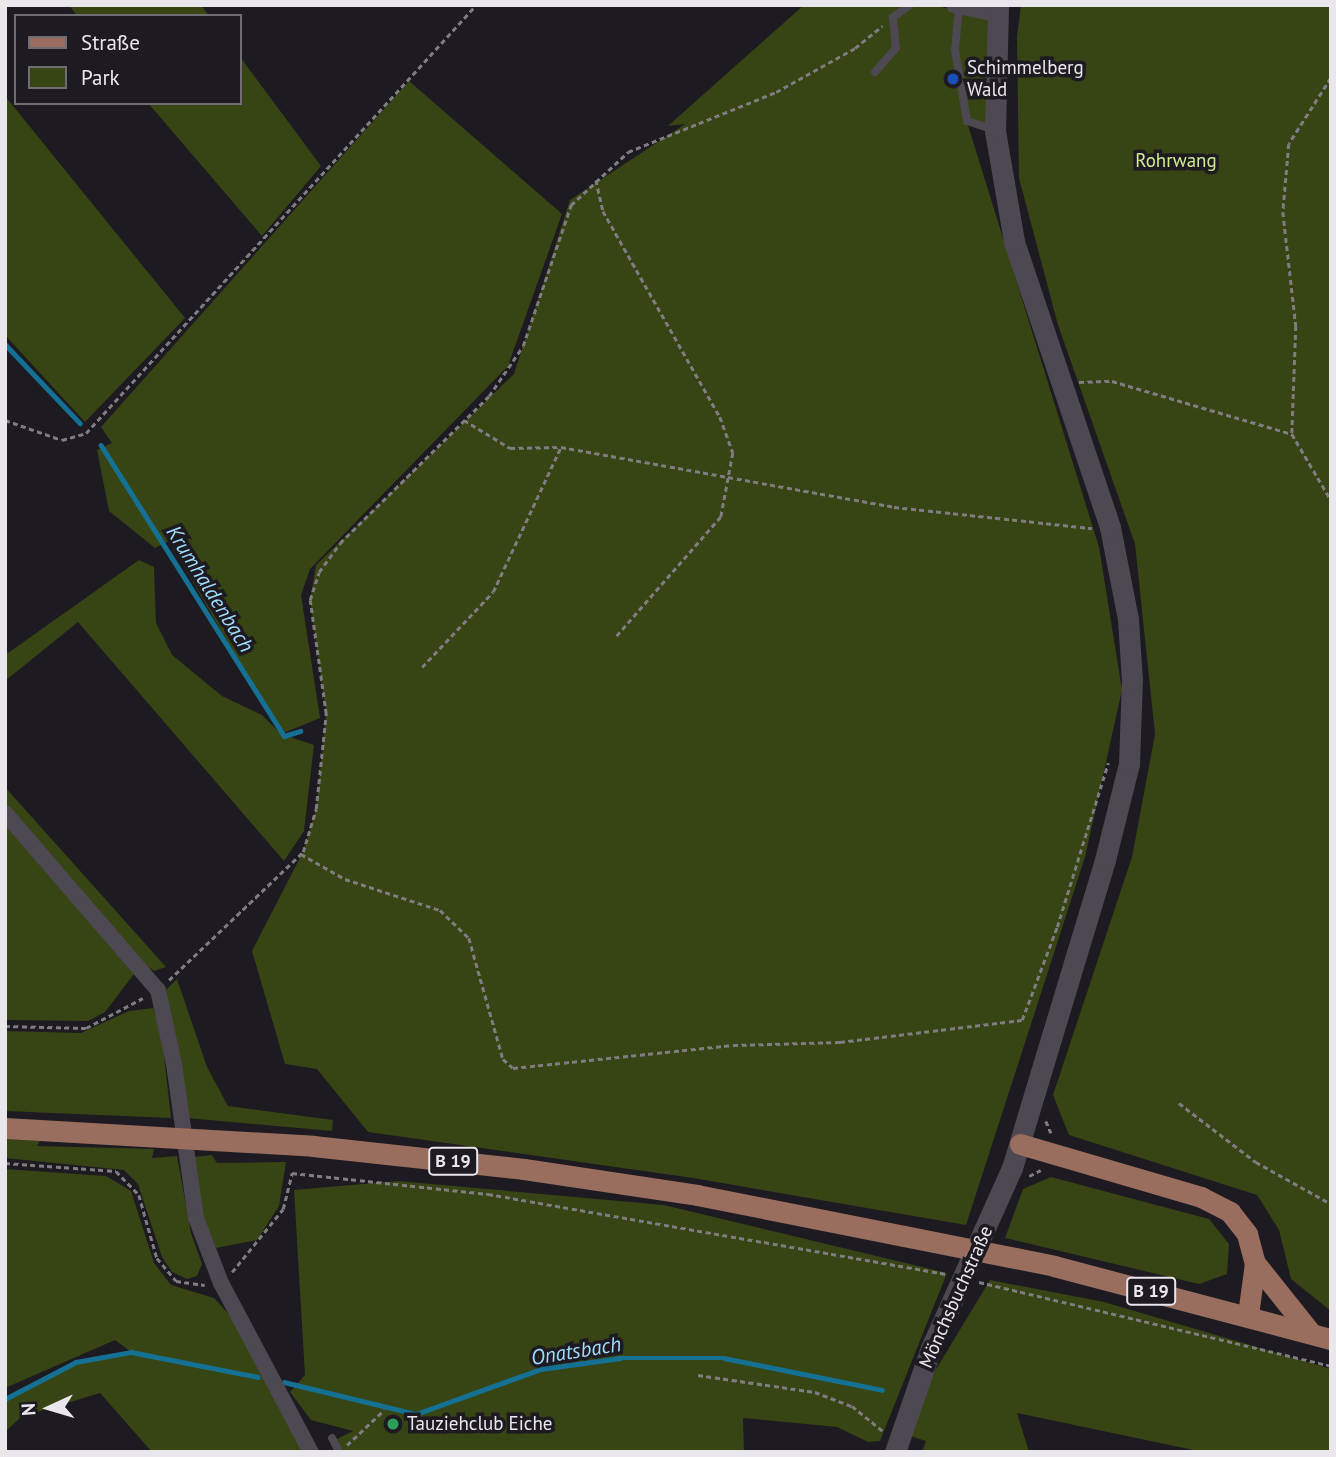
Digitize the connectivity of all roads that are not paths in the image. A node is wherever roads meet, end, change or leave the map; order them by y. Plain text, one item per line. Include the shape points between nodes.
1 (910, 5) edge
2 (957, 6) edge
3 (997, 10) edge
4 (876, 72) dead end
5 (995, 131) junction
6 (5, 813) edge
7 (5, 1128) edge
8 (1020, 1144) junction
9 (1255, 1262) junction
10 (1248, 1315) junction
11 (1321, 1336) edge
12 (332, 1438) dead end
13 (896, 1449) edge
14 (339, 1451) edge
15 (311, 1452) edge

1 - 4 lane via 893,17 896,48
2 - 3 street
2 - 5 lane via 955,50 967,121
3 - 5 street, Mönchsbuchstraße
5 - 8 street, Mönchsbuchstraße via 1014,241 1110,527 1128,619 1132,680 1129,764
6 - 15 street via 158,990 172,1051 196,1217 221,1283
7 - 10 main road, B 19 via 208,1138 445,1160 697,1195 960,1245
8 - 9 main road via 1218,1204 1241,1222
8 - 13 street, Mönchsbuchstraße via 1000,1202 954,1284
9 - 10 main road
9 - 11 main road via 1273,1291
10 - 11 main road, B 19
12 - 14 lane

